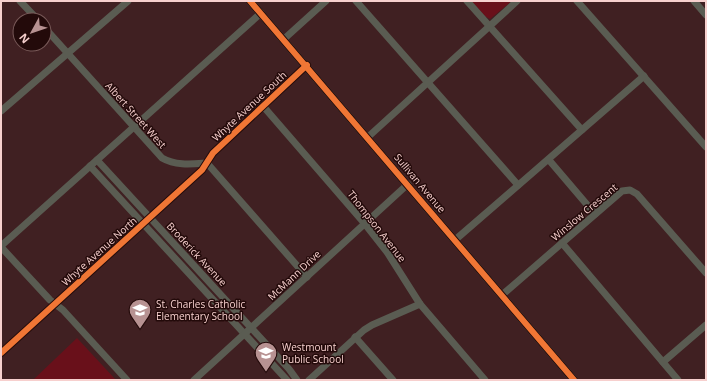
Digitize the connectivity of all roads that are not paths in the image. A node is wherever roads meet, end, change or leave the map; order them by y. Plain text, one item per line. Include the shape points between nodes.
1 (20, 1) edge
2 (128, 1) edge
3 (250, 1) edge
4 (326, 1) edge
5 (356, 1) edge
6 (467, 1) edge
7 (518, 1) edge
8 (577, 1) edge
9 (694, 1) edge
10 (30, 12) edge
11 (260, 12) junction
12 (706, 15) edge
13 (489, 26) junction
14 (52, 36) edge
15 (284, 39) junction
16 (68, 53) junction
17 (306, 65) junction
18 (644, 76) junction
19 (428, 82) junction
20 (263, 106) junction
21 (1, 111) edge
22 (133, 126) junction
23 (582, 130) junction
24 (368, 137) junction
25 (706, 147) edge
26 (97, 160) junction
27 (549, 160) junction
28 (207, 163) junction
29 (90, 166) junction
30 (408, 184) junction
31 (518, 185) junction
32 (595, 214) junction
33 (151, 218) junction
34 (144, 224) junction
35 (365, 224) junction
36 (455, 240) junction
37 (562, 243) junction
38 (1, 247) edge
39 (706, 273) edge
40 (307, 277) junction
41 (502, 294) junction
42 (55, 304) junction
43 (420, 304) junction
44 (706, 325) edge
45 (252, 328) junction
46 (246, 333) junction
47 (355, 337) junction
48 (1, 353) edge
49 (663, 362) junction
50 (128, 380) edge
51 (194, 380) edge
52 (287, 380) edge
53 (297, 380) edge
54 (309, 380) edge
55 (393, 380) edge
56 (485, 380) edge
57 (574, 380) edge
58 (678, 380) edge

1 - 10 street
2 - 16 street
3 - 11 street, Sullivan Avenue
4 - 15 street
5 - 19 street
6 - 13 street
7 - 13 street
8 - 18 street
9 - 12 street
11 - 15 street, Sullivan Avenue
11 - 22 street
13 - 19 street
13 - 23 street
14 - 16 street, Albert Street West
15 - 17 street, Sullivan Avenue
16 - 21 street
16 - 22 street, Albert Street West
17 - 20 street, Whyte Avenue South
17 - 24 street, Sullivan Avenue
18 - 23 street
18 - 25 street
19 - 24 street
19 - 31 street
20 - 28 street, Whyte Avenue South via 213,153
20 - 35 street, Thompson Avenue
22 - 26 street
22 - 28 street, Albert Street West via 153,150 169,162
23 - 27 street
24 - 30 street, Sullivan Avenue
26 - 29 street
26 - 33 street, Broderick Avenue
27 - 31 street
27 - 32 street
28 - 33 street, Whyte Avenue North
28 - 40 street
29 - 34 street, Broderick Avenue
29 - 38 street
30 - 35 street, McMann Drive
30 - 36 street, Sullivan Avenue
31 - 36 street
32 - 37 street, Winslow Crescent
32 - 39 street, Winslow Crescent via 622,191 630,190 637,194
33 - 34 street, Whyte Avenue North
33 - 45 street, Broderick Avenue
34 - 42 street, Whyte Avenue North
34 - 46 street, Broderick Avenue
35 - 40 street, McMann Drive
35 - 43 street, Thompson Avenue via 387,252
36 - 41 street, Sullivan Avenue
37 - 41 street, Winslow Crescent
37 - 49 street
38 - 42 street
40 - 45 street, McMann Drive
41 - 57 street, Sullivan Avenue
42 - 48 street, Whyte Avenue North
42 - 50 street
43 - 47 street via 372,325
43 - 56 street, Thompson Avenue
44 - 49 street
45 - 46 street, McMann Drive
45 - 53 street, Broderick Avenue
46 - 51 street, McMann Drive
46 - 52 street, Broderick Avenue
47 - 54 street
47 - 55 street
49 - 58 street

